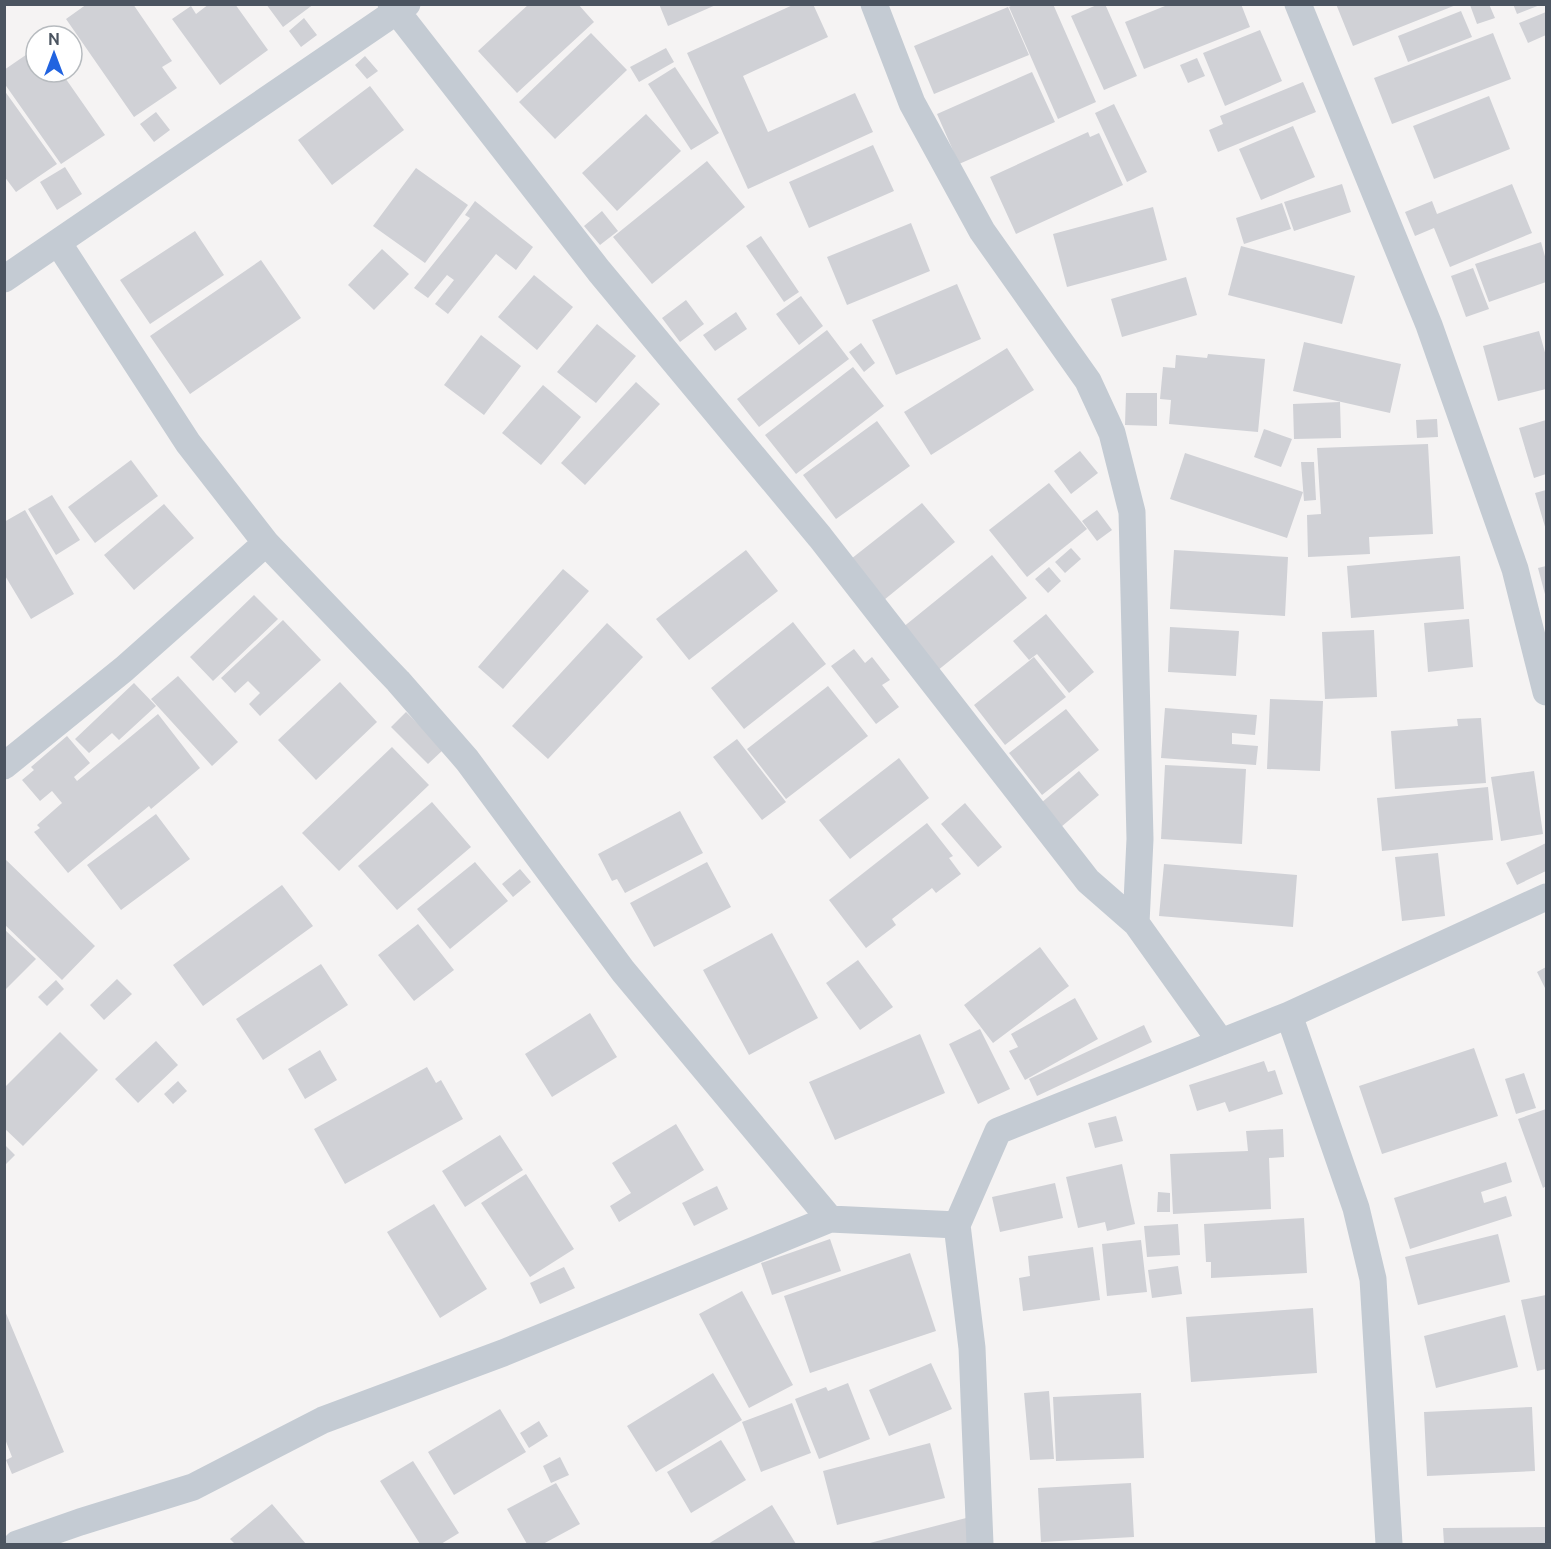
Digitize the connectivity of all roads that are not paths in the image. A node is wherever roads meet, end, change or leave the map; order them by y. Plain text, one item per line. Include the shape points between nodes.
1 (874, 4) edge
2 (1298, 4) edge
3 (398, 7) edge
4 (59, 244) junction
5 (4, 279) edge
6 (266, 543) junction
7 (1546, 692) edge
8 (4, 766) edge
9 (1546, 897) edge
10 (1136, 922) junction
11 (1289, 1015) junction
12 (1221, 1042) junction
13 (830, 1219) junction
14 (957, 1225) junction
15 (17, 1545) edge
16 (980, 1545) edge
17 (1389, 1545) edge

1 - 10 street via 912,103 982,231 1088,381 1112,433 1132,512 1140,839
2 - 7 street via 1429,325 1515,569
3 - 4 street
3 - 10 street via 599,271 820,537 1088,881
4 - 5 street
4 - 6 street via 188,443
6 - 8 street via 124,669
6 - 13 street via 398,681 467,760 623,971
9 - 11 street
10 - 12 street
11 - 12 street
11 - 17 street via 1356,1208 1373,1279
12 - 14 street via 999,1131
13 - 14 street
13 - 15 street via 514,1348 323,1420 193,1487
14 - 16 street via 972,1348

